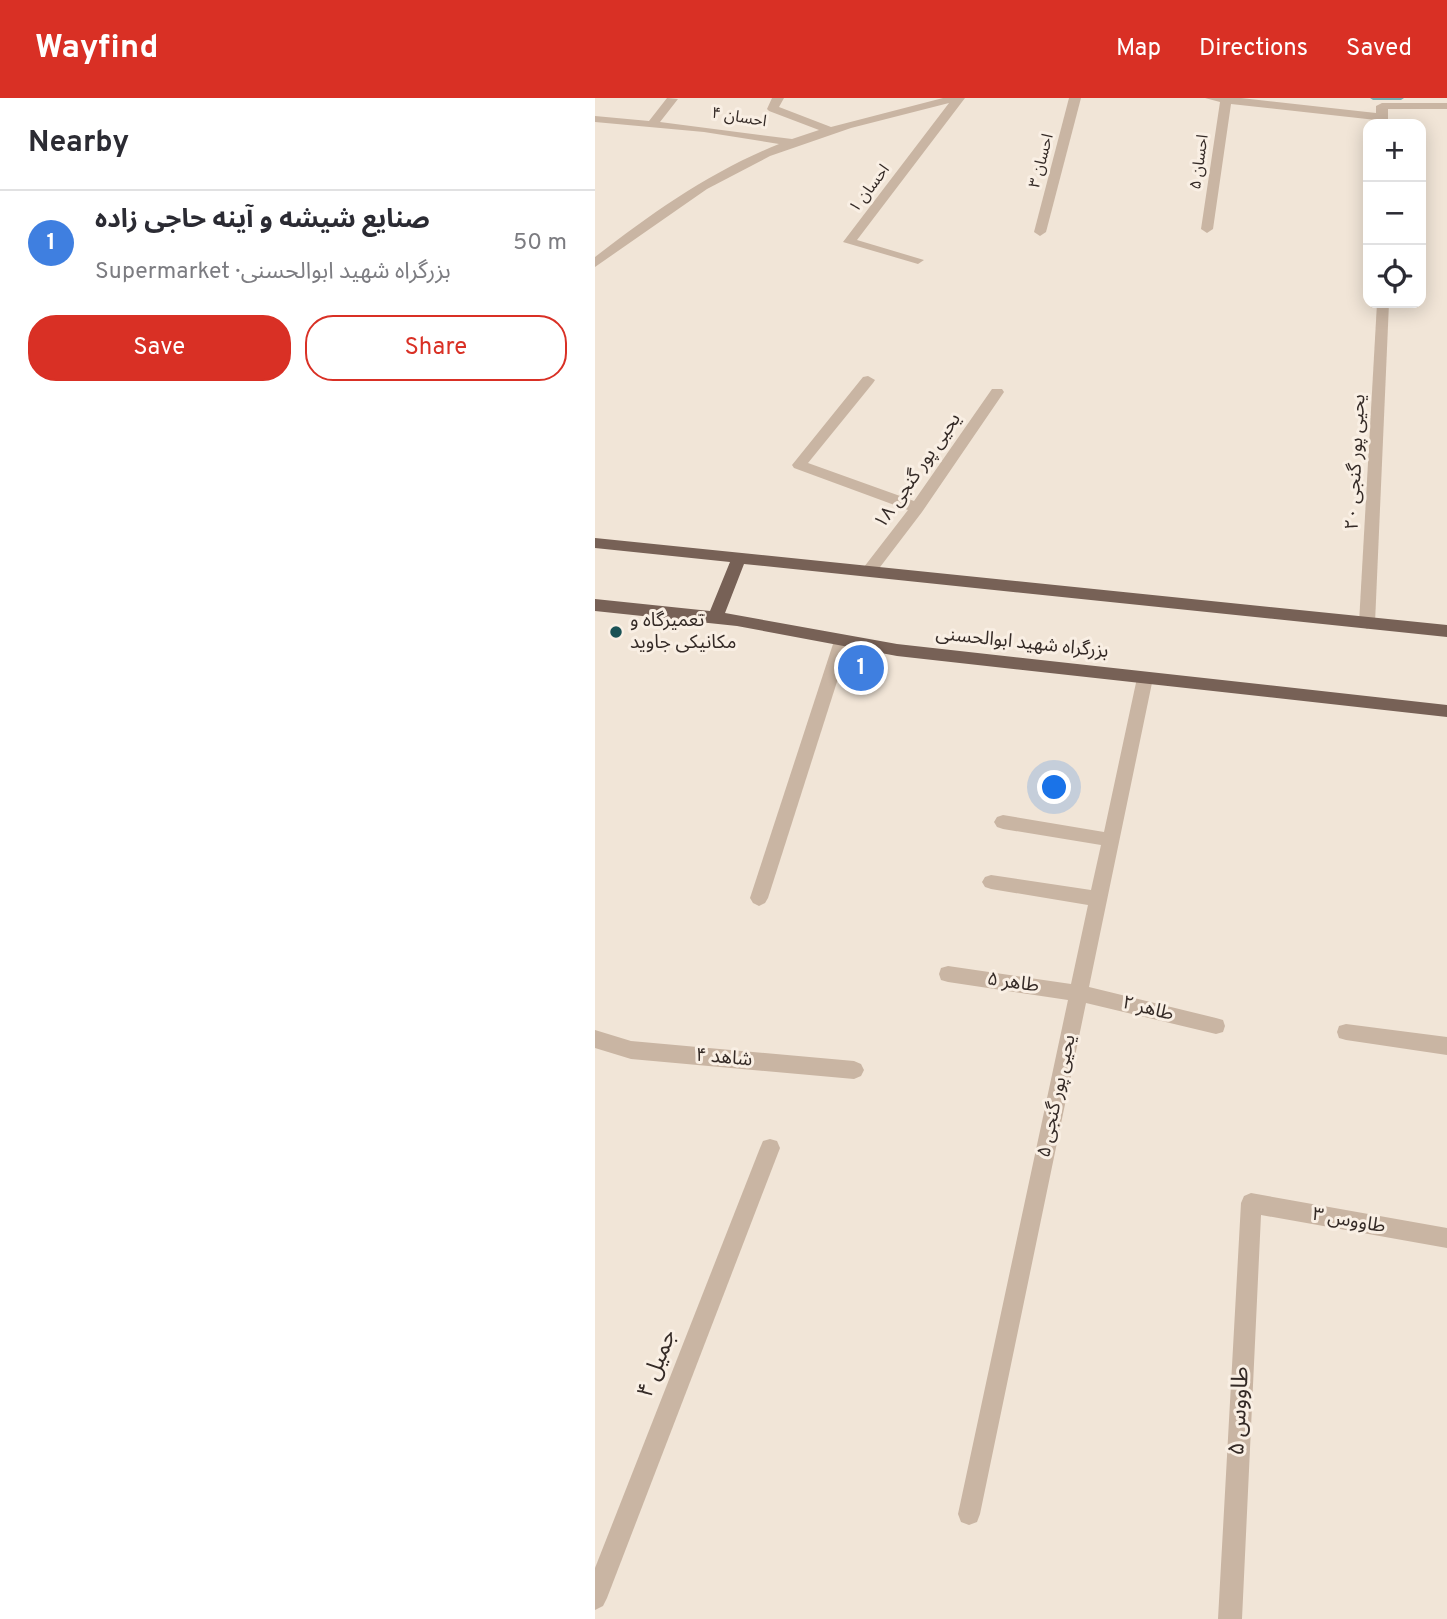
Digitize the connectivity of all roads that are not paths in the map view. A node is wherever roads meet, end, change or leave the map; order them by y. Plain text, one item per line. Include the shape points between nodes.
1 (778, 98) edge
2 (957, 98) edge
3 (1075, 98) edge
4 (1211, 98) edge
5 (672, 99) edge
6 (1226, 100) edge
7 (1447, 106) edge
8 (1382, 116) edge
9 (595, 119) edge
10 (653, 123) junction
11 (834, 132) junction
12 (794, 143) junction
13 (1207, 229) dead end
14 (1040, 232) dead end
15 (918, 260) dead end
16 (595, 263) edge
17 (1383, 308) edge
18 (868, 380) dead end
19 (997, 392) dead end
20 (917, 508) junction
21 (595, 543) edge
22 (739, 558) junction
23 (869, 571) junction
24 (595, 605) edge
25 (715, 618) junction
26 (1367, 622) junction
27 (1447, 631) edge
28 (842, 641) junction
29 (1145, 678) junction
30 (1447, 711) edge
31 (1003, 822) dead end
32 (1111, 840) junction
33 (991, 882) dead end
34 (759, 898) dead end
35 (1099, 899) junction
36 (947, 974) dead end
37 (1079, 993) junction
38 (1216, 1026) dead end
39 (1346, 1032) dead end
40 (595, 1039) edge
41 (1447, 1046) edge
42 (854, 1070) dead end
43 (771, 1148) dead end
44 (1251, 1203) joint
45 (1447, 1238) edge
46 (969, 1514) dead end
47 (595, 1598) edge
48 (1230, 1619) edge

1 - 11 street via 772,109
2 - 11 street
2 - 15 street, احسان ۱ via 849,242
3 - 14 street, احسان ۳
4 - 6 street
5 - 10 street
6 - 8 street
6 - 13 street, احسان ۵
7 - 8 street
9 - 10 street, احسان ۴
10 - 12 street, احسان ۴
11 - 12 street
12 - 16 street via 743,164 678,201
17 - 26 street, یحیی پور گنجی ۲۰
18 - 20 street via 799,465
19 - 20 street, یحیی پور گنجی ۱۸
20 - 23 street, یحیی پور گنجی ۱۸
21 - 22 main road
22 - 23 main road
22 - 25 main road
23 - 26 main road
24 - 25 main road, بزرگراه شهید ابوالحسنی
25 - 28 main road, بزرگراه شهید ابوالحسنی
26 - 27 main road
28 - 29 main road, بزرگراه شهید ابوالحسنی
28 - 34 street
29 - 30 main road, بزرگراه شهید ابوالحسنی
29 - 32 street, یحیی پور گنجی ۵
31 - 32 street
32 - 35 street, یحیی پور گنجی ۵
33 - 35 street
35 - 37 street, یحیی پور گنجی ۵
36 - 37 street, طاهر ۵
37 - 38 street, طاهر ۲
37 - 46 street, یحیی پور گنجی ۵
39 - 41 street
40 - 42 street, شاهد ۴ via 631,1050
43 - 47 street, جمیل ۴
44 - 45 street, طاووس ۳
44 - 48 street, طاووس ۵

